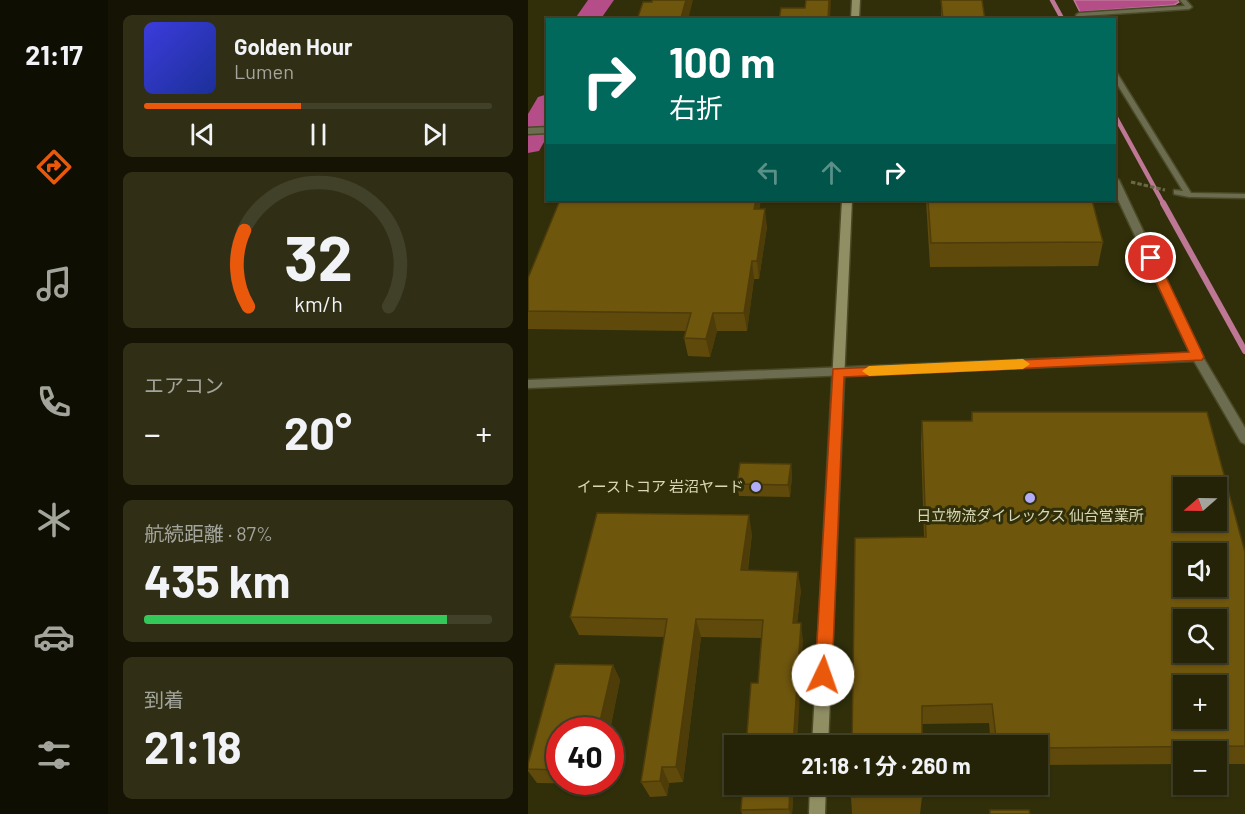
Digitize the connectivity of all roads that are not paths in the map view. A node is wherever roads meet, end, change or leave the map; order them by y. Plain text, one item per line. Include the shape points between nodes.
1 (856, 0) edge
2 (1184, 0) edge
3 (855, 18) edge
4 (1081, 18) edge
5 (1116, 76) edge
6 (546, 130) edge
7 (528, 131) edge
8 (1120, 180) edge
9 (1177, 192) road end
10 (1189, 195) junction
11 (1245, 196) edge
12 (847, 201) edge
13 (1197, 357) junction
14 (838, 372) junction
15 (528, 384) edge
16 (1245, 439) edge
17 (821, 735) edge
18 (818, 795) edge
19 (817, 814) edge

1 - 3 street
2 - 4 lane via 1189,7 1079,15
5 - 10 lane
6 - 7 street
8 - 13 street
9 - 10 lane
10 - 11 lane
12 - 14 street
13 - 14 street
13 - 16 street
14 - 15 street
14 - 17 street
18 - 19 street

